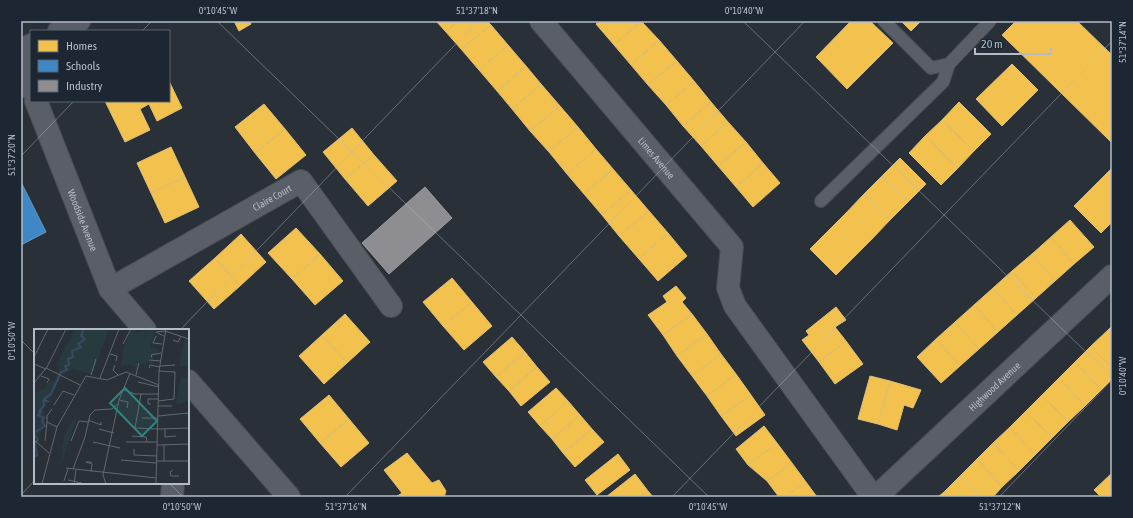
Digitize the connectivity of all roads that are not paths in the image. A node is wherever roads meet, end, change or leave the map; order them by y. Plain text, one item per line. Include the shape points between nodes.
1 (79, 21) edge
2 (541, 21) edge
3 (884, 21) edge
4 (990, 21) edge
5 (61, 30) edge
6 (30, 46) edge
7 (21, 50) edge
8 (21, 64) edge
9 (949, 64) junction
10 (30, 86) edge
11 (36, 102) edge
12 (821, 201) dead end
13 (1112, 276) edge
14 (110, 289) junction
15 (391, 306) dead end
16 (144, 329) edge
17 (189, 382) edge
18 (173, 484) edge
19 (172, 497) edge
20 (289, 497) edge
21 (873, 497) edge
22 (876, 497) edge

1 - 5 street
2 - 21 street, Limes Avenue via 732,247 728,288 736,306
3 - 9 lane via 931,68
4 - 9 lane
6 - 7 street
8 - 10 street
9 - 12 lane via 943,82
11 - 14 street, Woodside Avenue
13 - 22 street, Highwood Avenue
14 - 15 street, Claire Court via 302,181
14 - 16 street, Woodside Avenue
17 - 20 street
18 - 19 street

